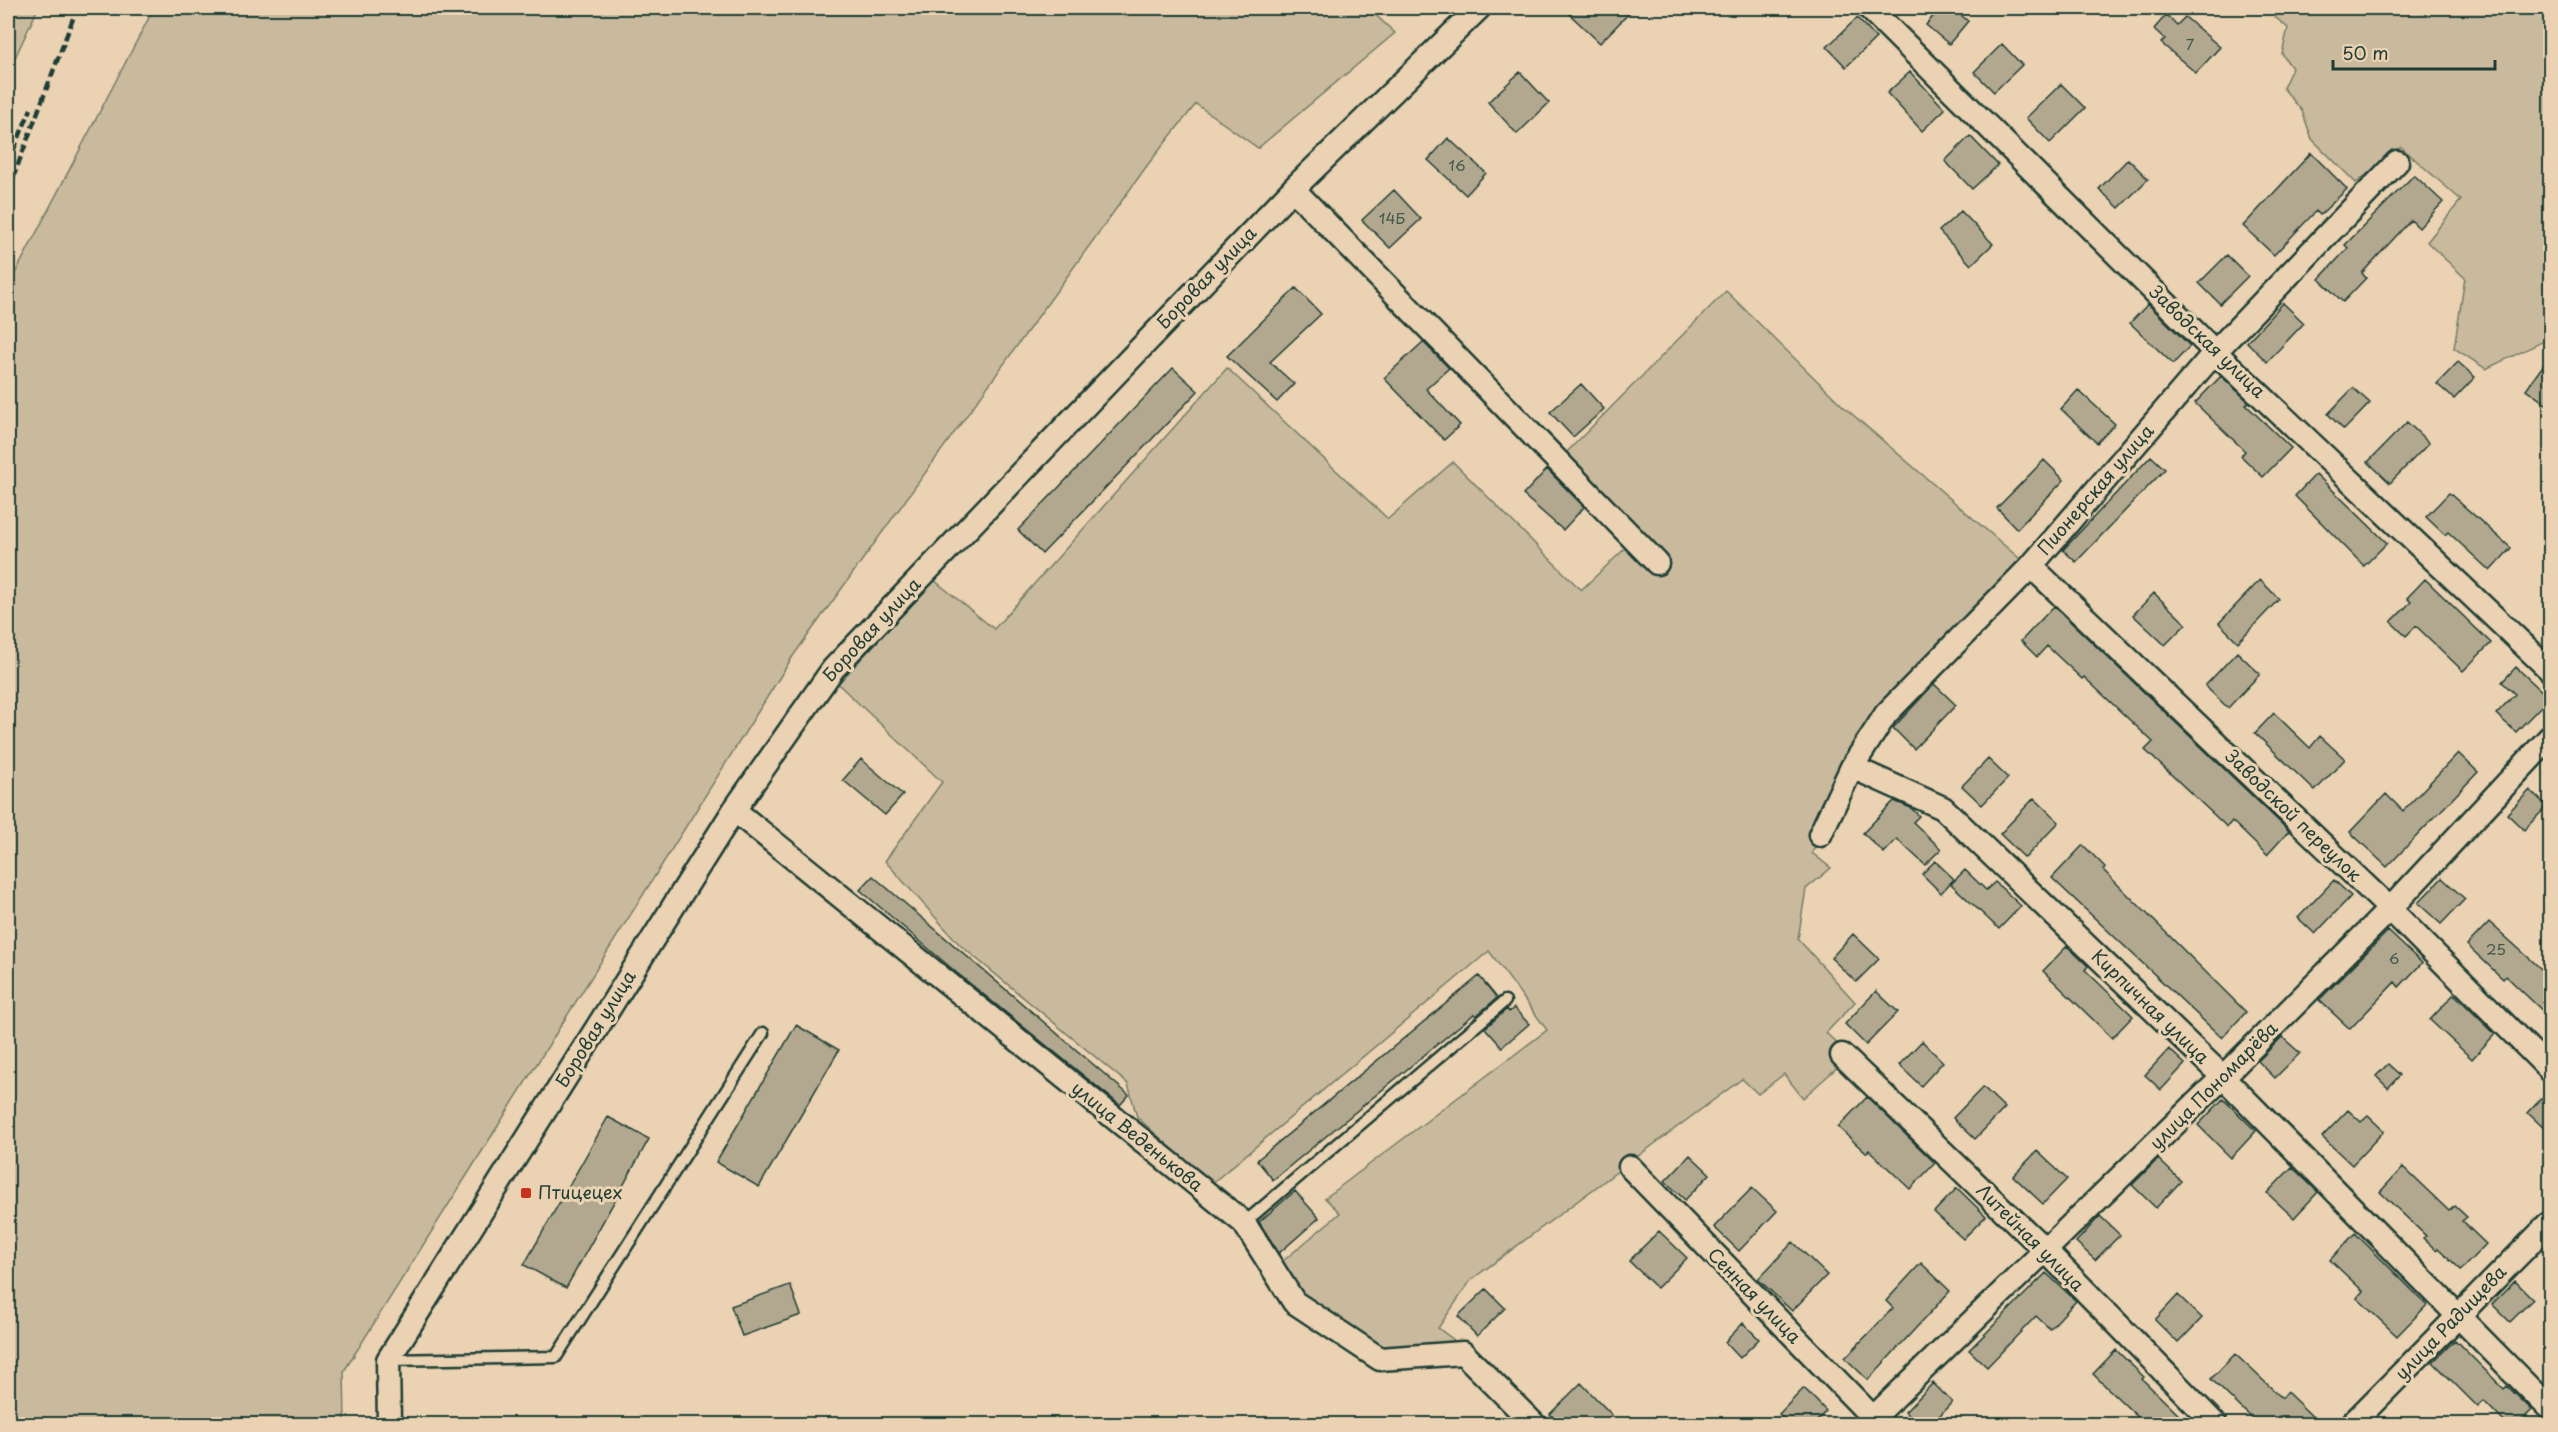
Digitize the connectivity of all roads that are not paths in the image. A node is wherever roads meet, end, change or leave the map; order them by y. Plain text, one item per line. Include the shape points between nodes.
1 (1479, 8) edge
2 (1869, 8) edge
3 (2397, 162) dead end
4 (1293, 189) junction
5 (2215, 352) junction
6 (1657, 563) dead end
7 (2031, 566) junction
8 (2550, 670) edge
9 (2550, 737) edge
10 (1852, 767) junction
11 (734, 810) junction
12 (1820, 835) dead end
13 (2390, 909) junction
14 (1505, 1001) dead end
15 (763, 1033) dead end
16 (1842, 1055) dead end
17 (2550, 1070) edge
18 (2223, 1077) junction
19 (1630, 1167) dead end
20 (1244, 1223) junction
21 (2550, 1223) edge
22 (2046, 1251) junction
23 (2459, 1315) junction
24 (388, 1360) junction
25 (2550, 1409) edge
26 (1873, 1423) edge
27 (389, 1425) edge
28 (1534, 1425) edge
29 (2215, 1425) edge
30 (2352, 1425) edge

1 - 4 street, Боровая улица
2 - 5 street, Заводская улица
3 - 5 street, Пионерская улица
4 - 6 street
4 - 11 street, Боровая улица via 833,669
5 - 7 street, Пионерская улица
5 - 8 street, Заводская улица
7 - 10 street, Пионерская улица via 1886,714
7 - 13 street, Заводской переулок
9 - 13 street, улица Пономарёва
10 - 12 street, Пионерская улица
10 - 18 street, Кирпичная улица via 1943,808
11 - 20 street, улица Веденькова
11 - 24 street, Боровая улица
13 - 17 street, Заводской переулок
13 - 18 street, улица Пономарёва
14 - 20 lane
15 - 24 lane via 556,1357
16 - 22 street, Литейная улица
18 - 22 street, улица Пономарёва
18 - 23 street, Кирпичная улица
19 - 26 street, Сенная улица
20 - 28 street, улица Веденькова via 1294,1302 1380,1359 1463,1353
21 - 23 street, улица Радищева
22 - 26 street, улица Пономарёва
22 - 29 street, Литейная улица
23 - 25 street, Кирпичная улица
23 - 30 street, улица Радищева
24 - 27 street

